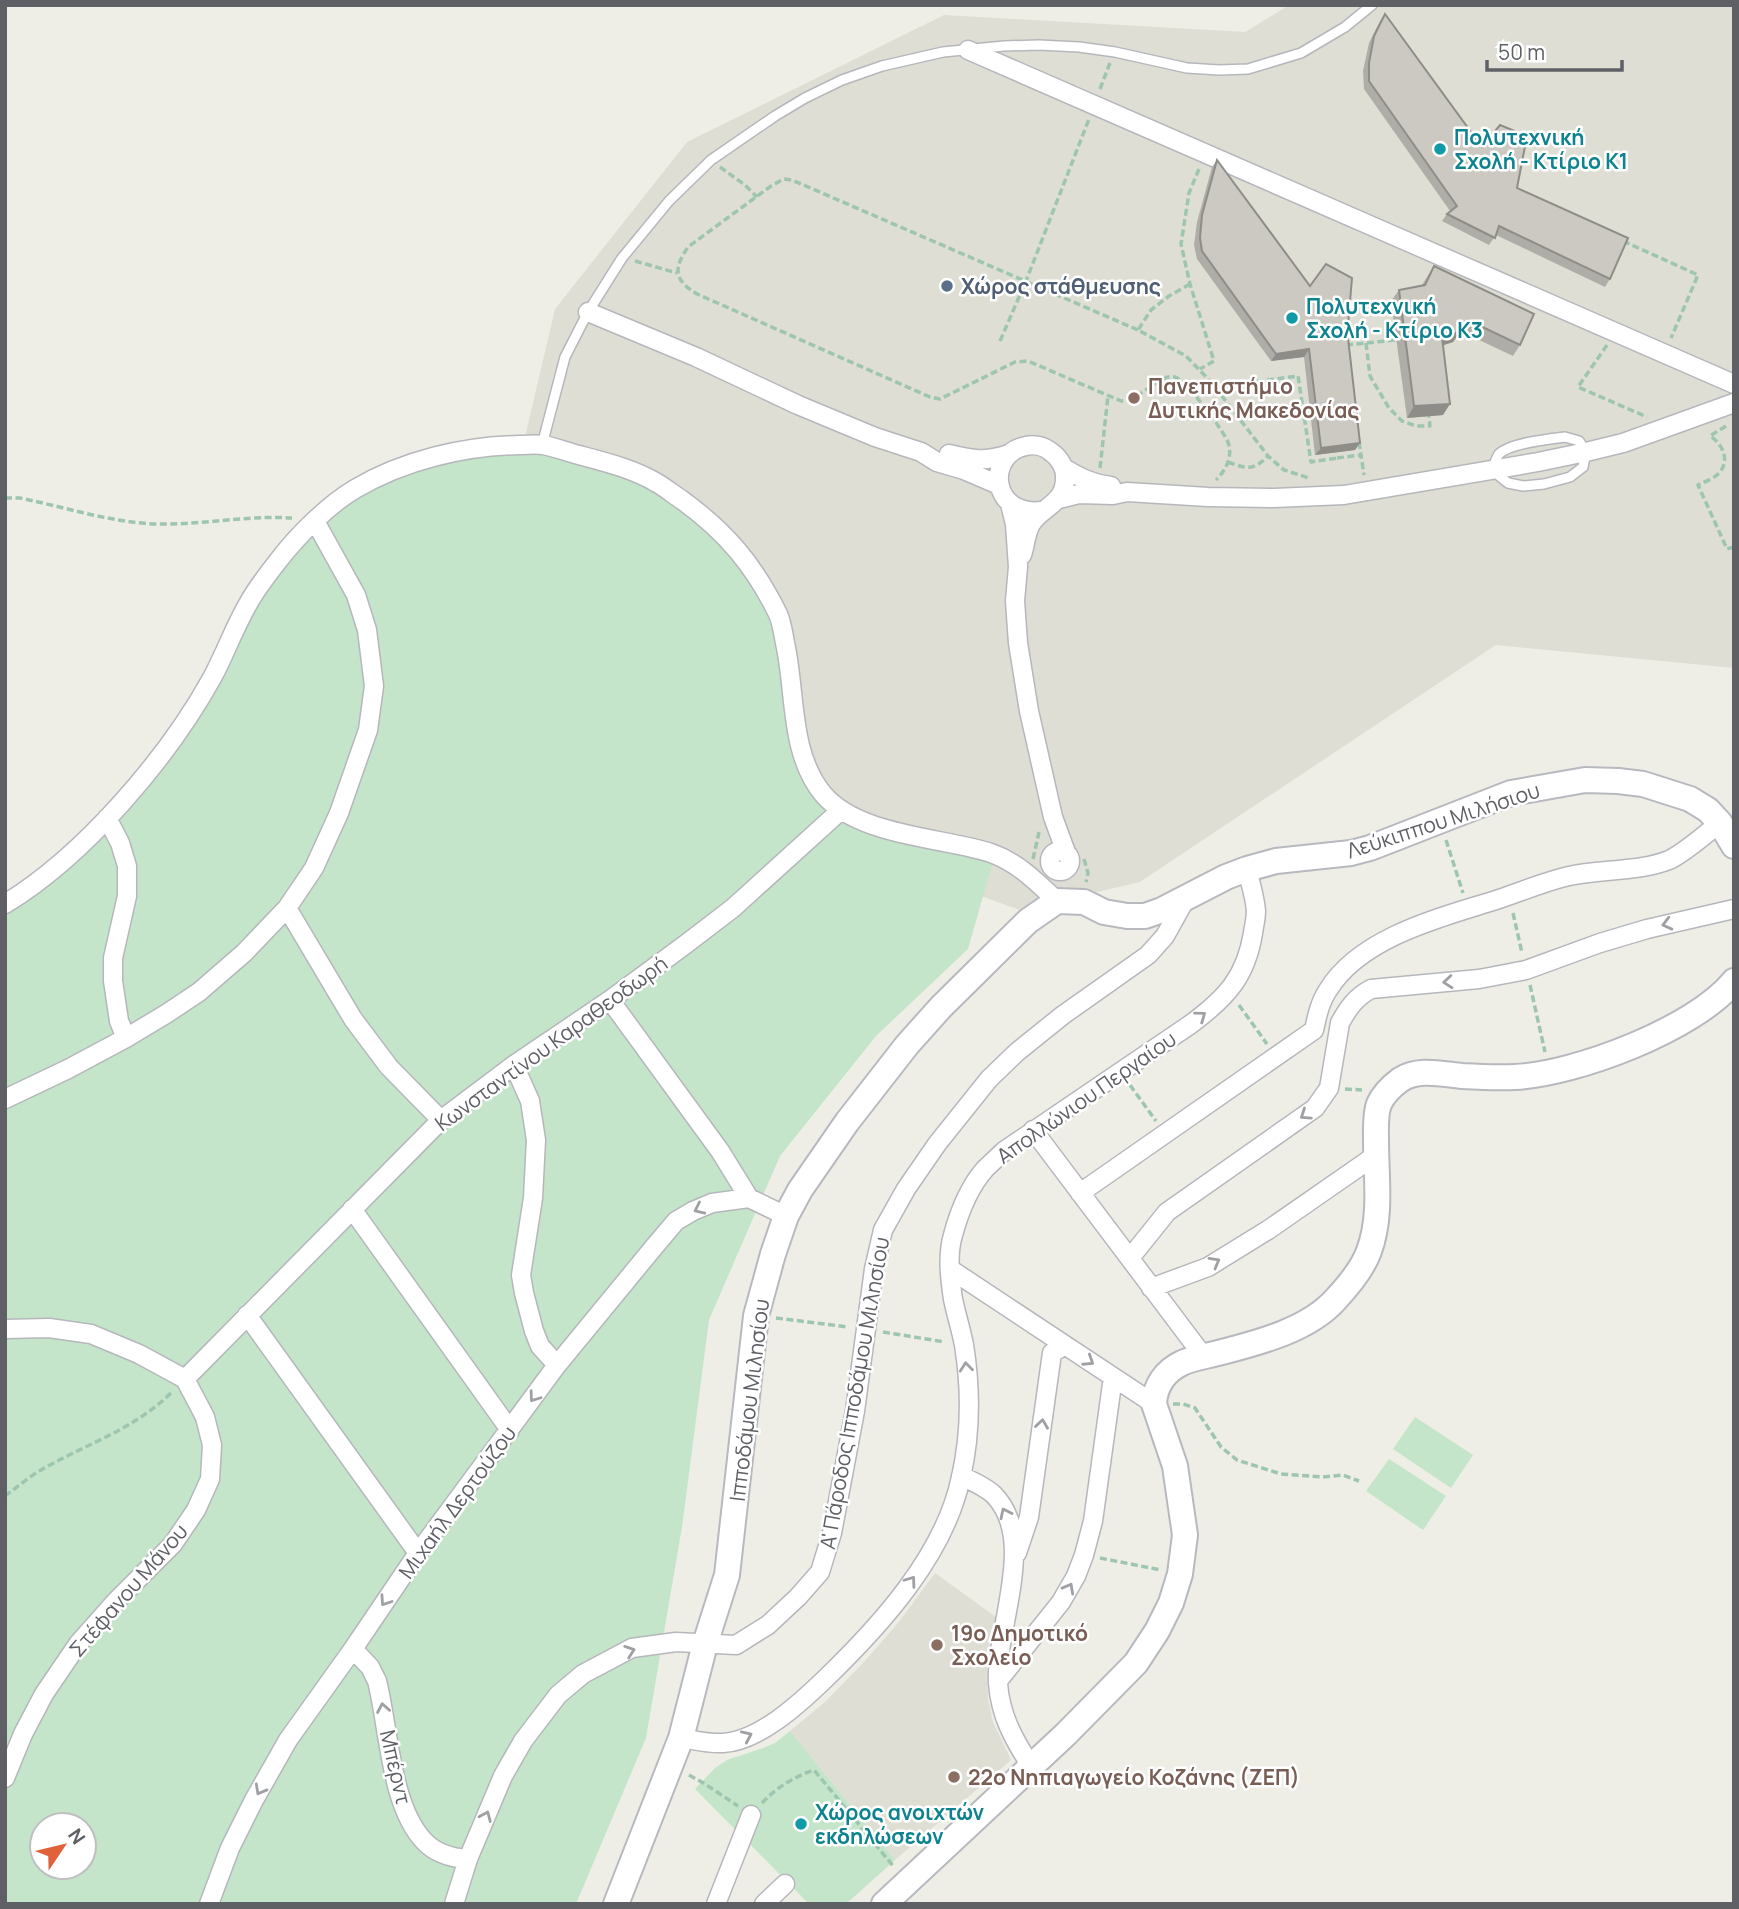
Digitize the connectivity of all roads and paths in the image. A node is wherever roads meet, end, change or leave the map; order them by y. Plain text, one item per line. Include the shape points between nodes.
1 (1372, 5) edge
2 (968, 50) junction
3 (1115, 52) junction
4 (1094, 104) junction
5 (1206, 154) junction
6 (711, 160) junction
7 (757, 197) junction
8 (1617, 238) edge
9 (622, 258) junction
10 (677, 273) junction
11 (1026, 282) junction
12 (1189, 284) junction
13 (588, 312) junction
14 (1138, 330) junction
15 (1616, 332) junction
16 (1396, 340) dead end
17 (1000, 341) dead end
18 (1366, 343) junction
19 (1343, 345) edge
20 (1665, 354) junction
21 (1200, 369) junction
22 (1734, 384) edge
23 (1215, 387) junction
24 (1108, 396) junction
25 (1734, 403) edge
26 (1429, 416) edge
27 (1652, 419) dead end
28 (1730, 423) dead end
29 (1359, 441) edge
30 (542, 445) junction
31 (921, 452) junction
32 (1009, 454) junction
33 (1361, 455) junction
34 (1268, 456) junction
35 (1228, 462) junction
36 (1064, 468) junction
37 (1364, 476) dead end
38 (1317, 478) dead end
39 (1208, 482) dead end
40 (1099, 484) junction
41 (999, 485) junction
42 (1127, 492) junction
43 (5, 498) edge
44 (1059, 499) junction
45 (1010, 504) junction
46 (1041, 511) junction
47 (315, 521) junction
48 (1734, 547) edge
49 (1018, 568) junction
50 (840, 811) junction
51 (107, 818) junction
52 (1440, 822) junction
53 (1720, 823) junction
54 (1734, 846) edge
55 (1064, 859) junction
56 (1248, 869) junction
57 (1509, 896) junction
58 (1185, 900) junction
59 (1058, 901) junction
60 (1084, 902) junction
61 (5, 904) edge
62 (287, 908) junction
63 (1468, 909) junction
64 (1734, 909) edge
65 (1526, 970) junction
66 (1734, 981) edge
67 (1229, 992) junction
68 (610, 1000) junction
69 (126, 1038) junction
70 (1276, 1056) junction
71 (514, 1065) junction
72 (1550, 1071) junction
73 (1121, 1072) junction
74 (1329, 1088) junction
75 (1388, 1091) junction
76 (5, 1099) edge
77 (441, 1120) junction
78 (1033, 1130) junction
79 (1165, 1133) junction
80 (1376, 1155) junction
81 (1080, 1193) junction
82 (749, 1199) junction
83 (352, 1209) junction
84 (786, 1216) junction
85 (1129, 1258) junction
86 (950, 1269) junction
87 (1151, 1287) junction
88 (247, 1315) junction
89 (5, 1329) edge
90 (1065, 1345) junction
91 (1204, 1357) junction
92 (557, 1365) junction
93 (1113, 1377) junction
94 (185, 1379) junction
95 (1154, 1404) junction
96 (510, 1430) junction
97 (961, 1476) junction
98 (1359, 1481) dead end
99 (5, 1496) edge
100 (418, 1553) junction
101 (1084, 1555) junction
102 (1013, 1563) junction
103 (1181, 1574) junction
104 (705, 1644) junction
105 (353, 1649) junction
106 (998, 1681) junction
107 (681, 1738) junction
108 (1031, 1766) junction
109 (5, 1777) edge
110 (705, 1783) dead end
111 (751, 1815) junction
112 (468, 1859) junction
113 (906, 1883) junction
114 (785, 1884) dead end
115 (209, 1904) edge
116 (454, 1904) edge
117 (616, 1904) edge
118 (716, 1904) edge
119 (764, 1904) edge
120 (884, 1904) edge

1 - 3 lane via 1301,53 1248,69 1187,68
2 - 3 lane via 1038,45
2 - 4 street
2 - 6 lane via 911,58 842,80 775,116
3 - 4 path
4 - 5 street
4 - 11 path
5 - 12 path via 1185,211 1181,244
5 - 15 street
6 - 7 path
6 - 9 lane via 669,201
7 - 10 path via 688,247
7 - 11 path via 784,179 792,180
8 - 20 path via 1698,275
9 - 10 path
9 - 13 lane
10 - 24 path via 683,286 697,294 930,397 940,399 1014,362 1028,361
11 - 14 path
11 - 17 path
12 - 14 path via 1151,310
12 - 21 path via 1214,361
13 - 30 lane via 565,357
13 - 31 street via 811,411
14 - 21 path via 1186,356
15 - 20 street
15 - 27 path via 1578,387
16 - 18 path
18 - 19 path
18 - 26 path via 1370,376 1389,408 1402,421 1416,426 1430,426
20 - 22 street
21 - 23 path
23 - 33 path via 1298,376 1311,462
23 - 34 path
24 - 35 path via 1130,400 1164,377 1176,377 1225,435 1230,447
24 - 40 path
25 - 42 street via 1586,452 1344,495 1274,498
28 - 48 path via 1710,436 1724,454 1724,465 1717,475 1698,485 1727,549
29 - 33 path
30 - 47 street via 492,445 418,462 354,490
30 - 50 street via 657,482 733,544 757,575 780,618 801,746 810,774
31 - 32 street via 989,461
31 - 41 street via 937,463
32 - 36 street via 1029,445 1040,446
32 - 41 street via 1002,463
33 - 37 path
34 - 35 path via 1256,467
34 - 38 path via 1284,470
35 - 39 path via 1223,473
36 - 40 street
36 - 44 street via 1064,490
40 - 42 street
41 - 45 street
42 - 44 street
43 - 47 path via 156,524 277,518
44 - 46 street
45 - 46 street via 1020,510
45 - 49 street
46 - 49 street via 1029,527
47 - 51 street via 288,548 253,596 181,727
47 - 62 street via 356,595 367,629 374,686 368,730 339,813 314,868
49 - 55 street via 1018,643
50 - 59 street via 880,828 995,854 1025,871
50 - 68 street, Κωνσταντίνου Καραθεοδωρή via 733,908
51 - 61 street via 57,866
51 - 69 street via 127,866 128,896 113,958 119,1021
52 - 53 street, Λεύκιππου Μιλήσιου via 1511,793 1585,780 1643,784 1670,792 1708,810
52 - 56 street, Λεύκιππου Μιλήσιου via 1351,853 1276,861
52 - 63 path
53 - 54 street, Λεύκιππου Μιλήσιου
53 - 57 street via 1670,859 1569,876
55 - 59 street
55 - 60 path via 1088,873
56 - 58 street, Λεύκιππου Μιλήσιου
56 - 67 street, Απολλώνιου Περγαίου via 1256,913 1251,949
57 - 63 street
57 - 65 path
58 - 60 street, Λεύκιππου Μιλήσιου via 1145,916 1104,912
58 - 104 street, Α' Πάροδος Ιπποδάμου Μιλησίου via 1148,955 1063,1015 989,1079 906,1189 883,1230 874,1269 855,1411 820,1572 768,1625 736,1645
59 - 60 street, Λεύκιππου Μιλήσιου
59 - 84 street, Ιπποδάμου Μιλησίου via 1028,921 907,1045 847,1122
62 - 69 street via 198,992
62 - 77 street via 353,1019 389,1067
63 - 70 street via 1398,934 1352,963 1327,991 1314,1030
64 -> 65 street via 1636,932
65 - 72 path
65 -> 74 street via 1371,989 1358,996 1340,1023
66 - 72 street via 1705,1008 1668,1030 1594,1060
67 - 70 path
73 -> 67 street, Απολλώνιου Περγαίου
68 - 71 street, Κωνσταντίνου Καραθεοδωρή
68 - 82 street via 720,1151
69 - 76 street
70 - 79 street
71 - 77 street, Κωνσταντίνου Καραθεοδωρή
71 - 92 street via 530,1101 536,1139 524,1293 534,1331
72 - 75 street via 1516,1077 1420,1073 1401,1079
73 - 78 street, Απολλώνιου Περγαίου
73 - 79 path
74 - 75 path
74 -> 85 street via 1315,1108 1167,1212
75 - 80 street via 1379,1104
77 - 83 street, Κωνσταντίνου Καραθεοδωρή
78 - 81 street
78 - 86 street, Απολλώνιου Περγαίου via 984,1171 971,1192 952,1237
79 - 81 street
87 -> 80 street via 1208,1267
80 - 91 street via 1376,1222 1369,1252 1335,1301 1311,1320 1282,1333
81 - 85 street
82 - 84 street
82 -> 92 street, Μιχαήλ Δερτούζου via 712,1203 676,1222
83 - 88 street, Κωνσταντίνου Καραθεοδωρή
83 - 96 street
84 - 104 street, Ιπποδάμου Μιλησίου via 756,1316 727,1575
85 - 87 street
86 - 90 street
97 -> 86 street, Απολλώνιου Περγαίου via 969,1396
87 - 91 street
88 - 94 street, Κωνσταντίνου Καραθεοδωρή
88 - 100 street
89 - 94 street via 49,1328 91,1334
90 -> 93 street
102 -> 90 street via 1029,1517 1052,1353
91 - 95 street via 1183,1362 1169,1372 1158,1384
92 -> 96 street, Μιχαήλ Δερτούζου
93 - 95 street
93 - 101 street
94 - 99 path via 156,1408
94 - 109 street, Στέφανου Μάνου via 205,1416 212,1445 209,1479 196,1510 173,1544 78,1644 44,1694
95 - 98 path via 1195,1408 1221,1447 1237,1460 1281,1474 1343,1475
95 - 103 street via 1175,1466 1185,1535
96 - 100 street, Μιχαήλ Δερτούζου
102 -> 97 street via 1005,1509 993,1493
107 -> 97 street, Απολλώνιου Περγαίου via 709,1743 753,1735 819,1684 888,1611 923,1563 949,1516
100 -> 105 street, Μιχαήλ Δερτούζου
101 - 103 path
106 -> 101 street via 1061,1602
102 - 106 street
103 - 108 street via 1157,1631 1136,1662
104 - 107 street, Ιπποδάμου Μιλησίου
112 -> 104 street, Α' Πάροδος Ιπποδάμου Μιλησίου via 503,1776 558,1695 583,1674 632,1648 676,1642
112 -> 105 street, Μπέρντ via 435,1850 413,1827 402,1803 377,1681
105 -> 115 street, Μιχαήλ Δερτούζου via 288,1740 254,1800
106 - 108 street via 1006,1724
107 - 117 street, Ιπποδάμου Μιλησίου
108 - 113 street
110 - 111 path
111 - 113 path via 772,1792 814,1770
111 - 118 street
112 - 116 street, Α' Πάροδος Ιπποδάμου Μιλησίου
113 - 120 street
114 - 119 street

